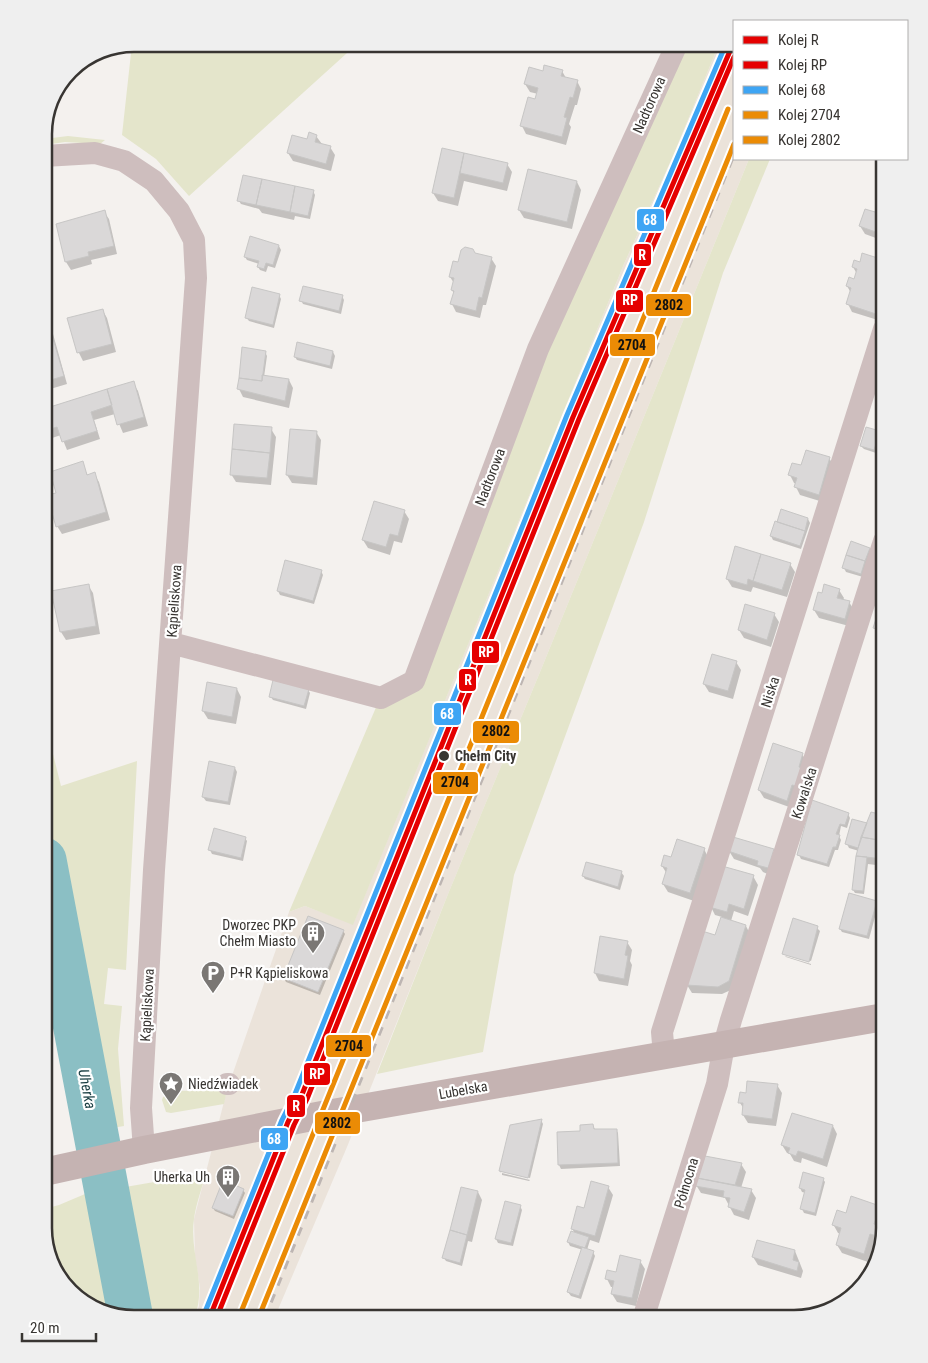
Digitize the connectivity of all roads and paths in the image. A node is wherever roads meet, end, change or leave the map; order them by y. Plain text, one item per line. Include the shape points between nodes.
1 (673, 53) edge
2 (53, 155) edge
3 (876, 354) edge
4 (876, 566) edge
5 (171, 643) junction
6 (876, 1018) edge
7 (724, 1045) junction
8 (664, 1055) junction
9 (134, 1152) junction
10 (52, 1170) edge
11 (646, 1310) edge

1 - 5 street, Nadtorowa via 538,349 414,681 381,698
2 - 5 street, Kąpieliskowa via 95,153 124,161 154,181 179,211 194,240 196,278
3 - 8 street, Niska via 662,1032
4 - 7 street, Kowalska
5 - 9 street, Kąpieliskowa via 141,1108
6 - 7 main road, Lubelska
7 - 8 main road, Lubelska
7 - 11 street, Północna via 717,1084
8 - 9 main road, Lubelska via 348,1110
9 - 10 main road, Lubelska

